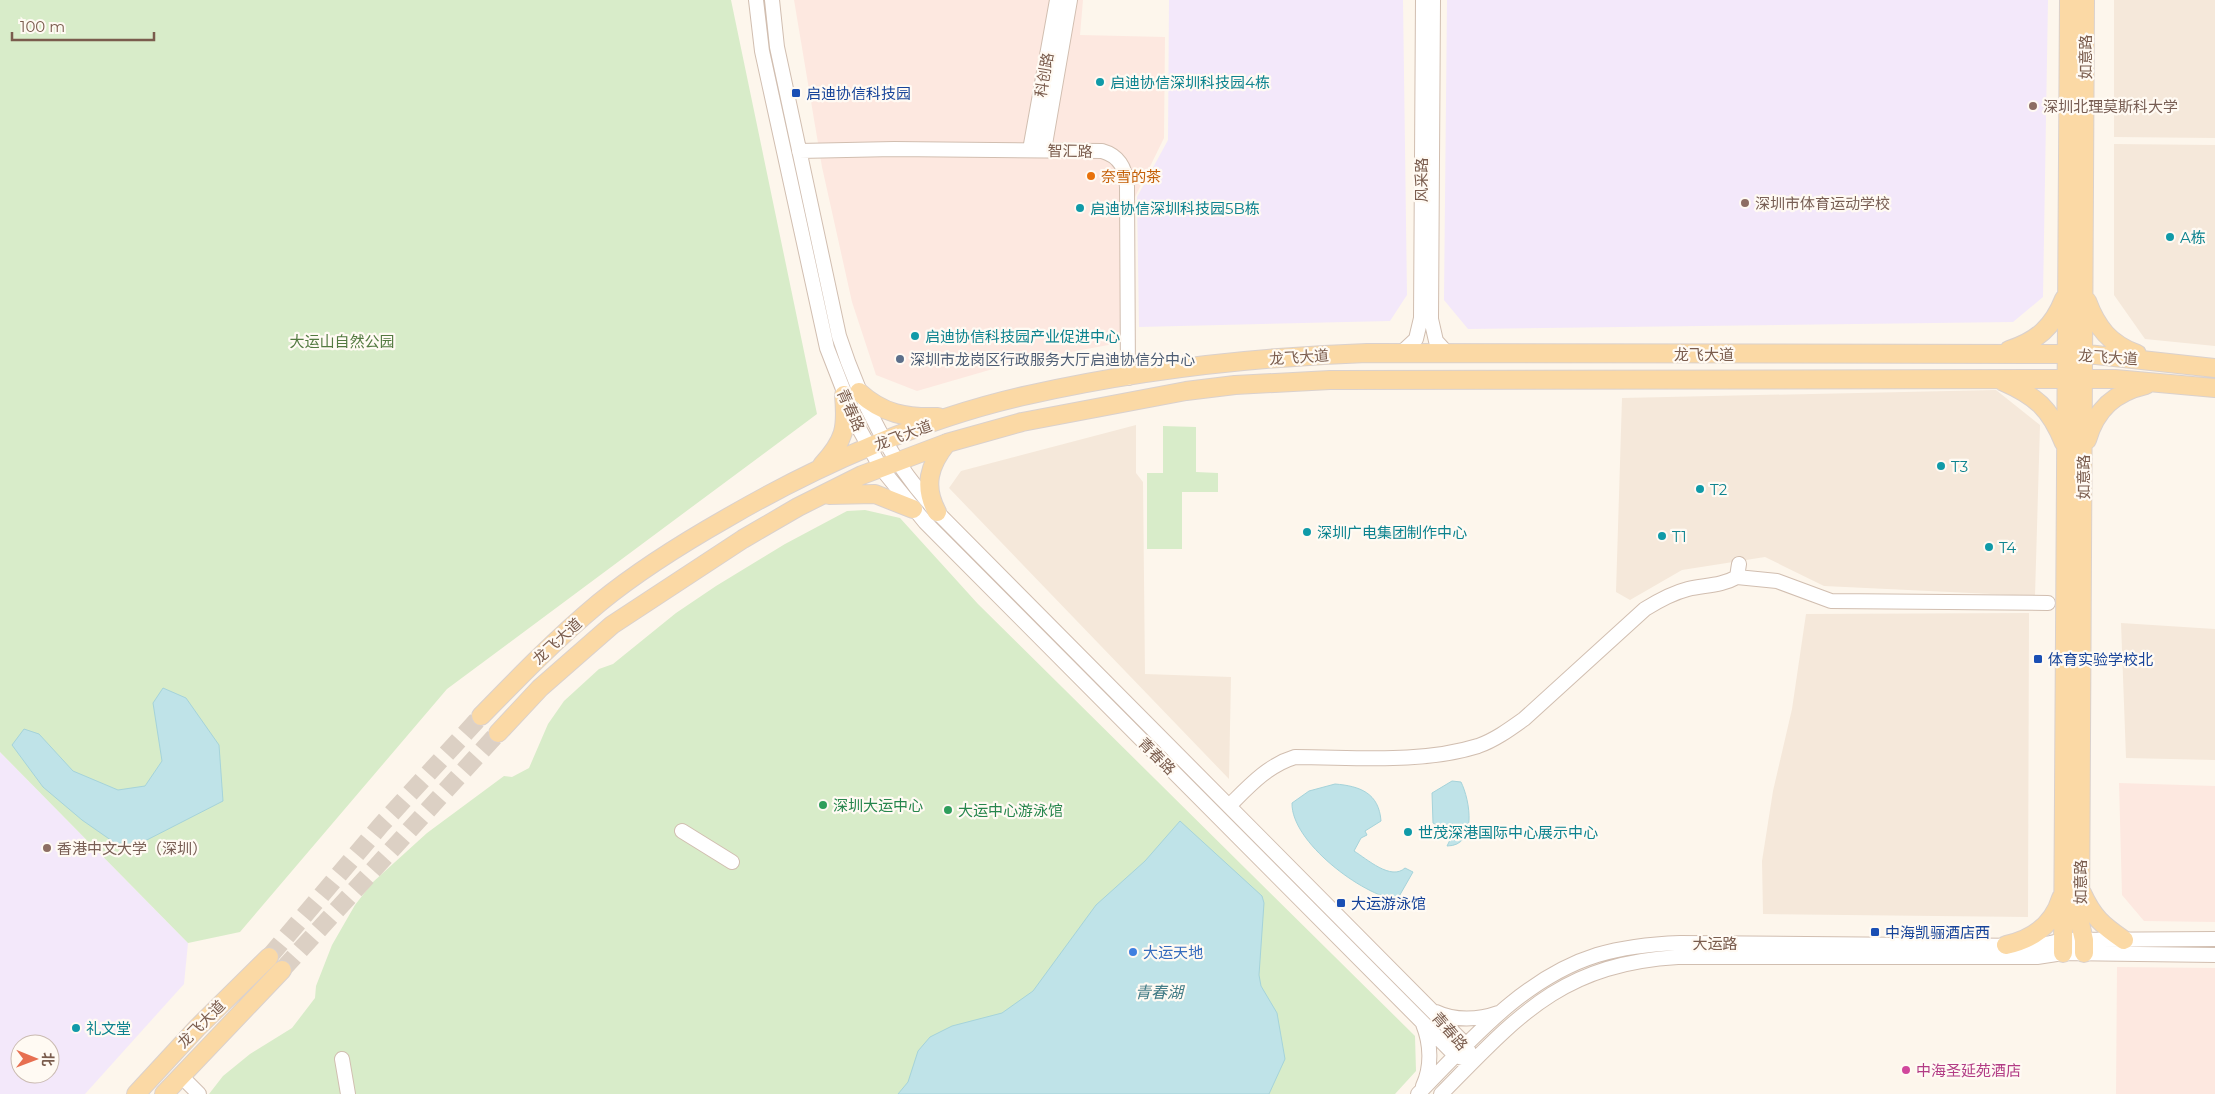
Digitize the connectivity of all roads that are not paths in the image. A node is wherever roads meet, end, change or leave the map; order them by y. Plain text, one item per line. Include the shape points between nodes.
1 (756, 0) edge
2 (772, 0) edge
3 (1057, 0) edge
4 (1070, 0) edge
5 (1423, 0) edge
6 (1433, 0) edge
7 (2068, 0) edge
8 (2085, 0) edge
9 (1037, 150) junction
10 (799, 152) junction
11 (2075, 292) junction
12 (1401, 353) junction
13 (1448, 354) junction
14 (1994, 354) junction
15 (2075, 354) junction
16 (2156, 361) junction
17 (2215, 368) edge
18 (1128, 378) junction
19 (1997, 378) junction
20 (2075, 379) junction
21 (2159, 383) junction
22 (2215, 388) edge
23 (851, 394) junction
24 (953, 417) junction
25 (947, 443) junction
26 (876, 444) junction
27 (2066, 448) junction
28 (2083, 455) junction
29 (890, 465) junction
30 (818, 468) junction
31 (821, 495) junction
32 (913, 509) junction
33 (937, 512) junction
34 (2048, 603) dead end
35 (481, 716) tunnel mouth
36 (498, 732) tunnel mouth
37 (1229, 806) junction
38 (682, 831) dead end
39 (732, 862) dead end
40 (2072, 890) junction
41 (2215, 939) edge
42 (2124, 940) junction
43 (2006, 946) junction
44 (2063, 947) junction
45 (2084, 947) junction
46 (2215, 955) edge
47 (269, 957) tunnel mouth
48 (282, 970) tunnel mouth
49 (1432, 1011) junction
50 (1501, 1012) junction
51 (1422, 1022) junction
52 (1466, 1045) junction
53 (1456, 1056) junction
54 (342, 1059) dead end
55 (1473, 1061) junction
56 (181, 1076) junction
57 (136, 1094) edge
58 (164, 1094) edge
59 (200, 1094) edge
60 (348, 1094) edge
61 (1418, 1094) edge
62 (1441, 1094) edge

1 - 23 street, 青春路 via 762,51 821,326
2 - 10 street, 青春路
3 - 9 street, 科创路
4 - 9 street
5 - 12 street, 风采路 via 1421,318 1416,339
6 - 13 street, 风采路 via 1431,319 1436,342
7 - 11 main road, 如意路
8 - 11 main road, 如意路
9 - 10 street, 智汇路
9 - 18 street, 智汇路 via 1102,151 1116,158 1125,170
10 - 23 street, 青春路
11 - 14 main road via 2042,335 2027,345
11 - 15 main road, 如意路
11 - 16 main road via 2106,337 2118,346
12 - 13 main road, 龙飞大道
12 - 18 main road, 龙飞大道 via 1269,358
13 - 14 main road, 龙飞大道
14 - 15 main road, 龙飞大道
15 - 16 main road, 龙飞大道
15 - 20 main road, 如意路
16 - 17 main road, 龙飞大道
18 - 24 main road, 龙飞大道 via 1026,395
19 - 20 main road, 龙飞大道
19 - 25 main road, 龙飞大道 via 1268,382 1186,392 1022,422
19 - 27 main road via 2020,389 2047,409
20 - 21 main road, 龙飞大道
20 - 27 main road, 如意路
20 - 28 main road, 如意路
21 - 22 main road, 龙飞大道
21 - 28 main road via 2128,391 2107,402 2097,416
23 - 24 main road via 898,415
23 - 26 street, 青春路
23 - 30 main road via 843,436
24 - 26 main road, 龙飞大道
25 - 29 main road, 龙飞大道
25 - 33 main road via 937,456 930,474 930,492
26 - 29 street, 青春路
26 - 30 main road, 龙飞大道
27 - 40 main road, 如意路
28 - 40 main road, 如意路
29 - 31 main road, 龙飞大道
29 - 32 street, 青春路
29 - 33 street, 青春路 via 913,484
30 - 35 main road, 龙飞大道 via 777,488 636,575 568,630
31 - 32 main road via 875,494
31 - 36 main road, 龙飞大道 via 743,539 612,625 540,688
32 - 51 street, 青春路
33 - 37 street, 青春路
34 - 37 street via 1831,602 1738,570 1725,584 1685,589 1645,609 1524,719 1504,734 1479,746 1420,756 1296,757 1280,761 1262,774
37 - 49 street, 青春路
38 - 39 street
40 - 42 main road via 2100,924
40 - 43 main road via 2044,928 2023,941
40 - 44 main road, 如意路
40 - 45 main road, 如意路
41 - 42 street
42 - 45 street
43 - 44 street, 大运路
43 - 50 street, 大运路 via 1652,944 1596,956 1570,966 1544,980
44 - 45 street, 大运路
44 - 55 street, 大运路 via 2037,956 1678,957 1629,962 1582,977 1536,1003
45 - 46 street
47 - 57 main road, 龙飞大道
48 - 56 main road, 龙飞大道
49 - 50 street via 1449,1017 1467,1018
49 - 52 street, 青春路
50 - 52 street, 大运路
51 - 53 street, 青春路
51 - 61 street via 1428,1042 1429,1064
52 - 53 street, 大运路
52 - 55 street, 青春路
53 - 55 street, 青春路
53 - 61 street, 大运路
54 - 60 street
55 - 62 street, 大运路
56 - 58 main road, 龙飞大道
56 - 59 street

